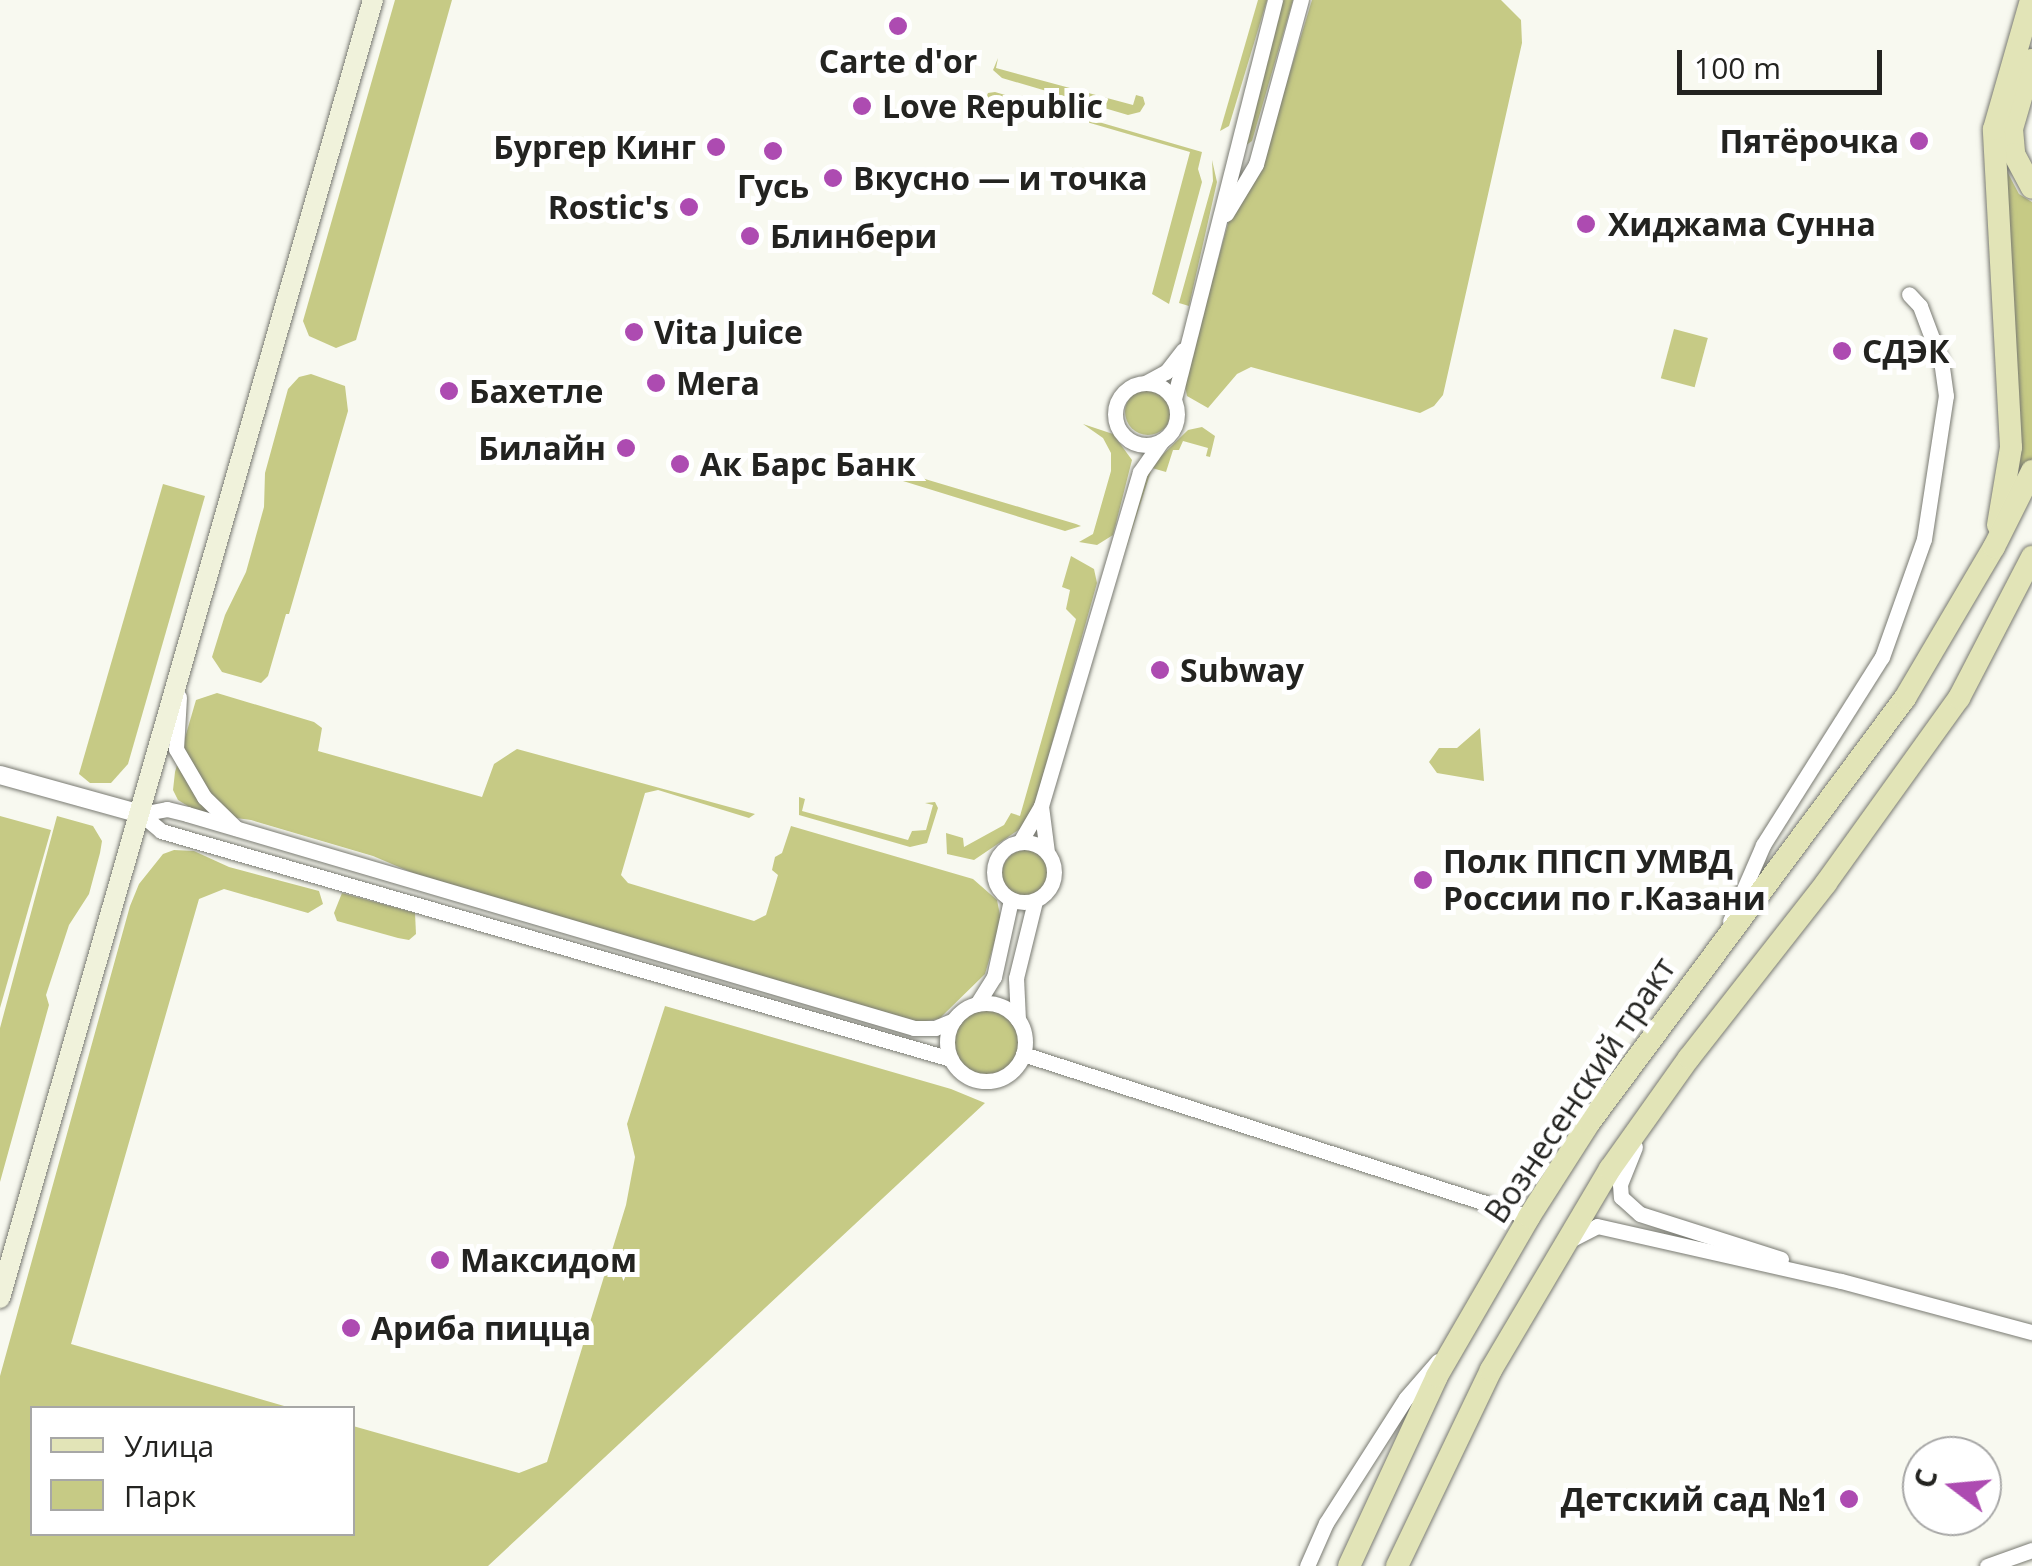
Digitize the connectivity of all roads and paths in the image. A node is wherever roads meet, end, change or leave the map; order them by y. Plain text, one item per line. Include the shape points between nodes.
1 (373, 0) edge
2 (1275, 0) edge
3 (1301, 0) edge
4 (2030, 0) edge
5 (2032, 60) edge
6 (1264, 138) junction
7 (1233, 157) junction
8 (2032, 188) edge
9 (1221, 222) junction
10 (1909, 294) dead end
11 (1185, 347) junction
12 (1145, 383) junction
13 (1174, 399) junction
14 (1162, 441) junction
15 (1133, 442) junction
16 (2032, 471) edge
17 (1140, 472) junction
18 (1994, 547) junction
19 (2032, 558) edge
20 (2024, 582) edge
21 (180, 670) junction
22 (0, 776) edge
23 (1041, 806) junction
24 (141, 814) junction
25 (239, 830) junction
26 (1020, 842) junction
27 (1047, 852) junction
28 (1012, 900) junction
29 (1035, 901) junction
30 (1720, 944) junction
31 (976, 1004) junction
32 (954, 1020) junction
33 (1018, 1020) junction
34 (1023, 1054) junction
35 (951, 1059) junction
36 (1646, 1118) junction
37 (1529, 1216) junction
38 (1563, 1246) junction
39 (1842, 1281) junction
40 (0, 1298) edge
41 (1462, 1330) junction
42 (2032, 1332) edge
43 (2032, 1550) edge
44 (1307, 1566) edge
45 (1349, 1566) edge
46 (1397, 1566) edge
47 (1987, 1566) edge

1 - 21 main road
2 - 7 street
3 - 6 street
4 - 18 main road via 1994,129 2011,447
5 - 8 main road via 2012,129 2014,154
6 - 7 street
6 - 9 street
7 - 9 street
9 - 11 street
10 - 30 street via 1934,343 1946,396 1924,539 1882,656 1763,845
11 - 12 street via 1166,372
11 - 13 street
12 - 13 street
12 - 15 street via 1127,389 1116,405 1118,428
13 - 14 street via 1176,422
14 - 15 street
14 - 17 street
15 - 17 street
16 - 18 main road, Вознесенский тракт
17 - 23 street
18 - 30 main road, Вознесенский тракт via 1905,698
19 - 20 main road
20 - 36 main road via 1959,698
21 - 24 main road
21 - 25 street via 176,749 204,797
22 - 24 street
23 - 26 street
23 - 27 street
24 - 25 street via 167,810
24 - 35 street via 161,832
24 - 40 main road
25 - 32 street via 914,1028
26 - 27 street
26 - 28 street via 1004,849 994,866 996,884
27 - 29 street via 1054,880
28 - 29 street
28 - 31 street via 994,977
29 - 33 street via 1016,978
30 - 37 main road, Вознесенский тракт
31 - 32 street
31 - 33 street via 997,1005
32 - 35 street via 947,1038
33 - 34 street
34 - 35 street via 1006,1076 987,1081 964,1074
34 - 37 street
36 - 38 main road
36 - 39 street via 1620,1184 1621,1197 1640,1214
37 - 41 main road, Вознесенский тракт
38 - 39 street via 1597,1226
38 - 46 main road via 1491,1370
39 - 42 street
41 - 44 street via 1406,1398
41 - 45 main road, Вознесенский тракт
43 - 47 street

